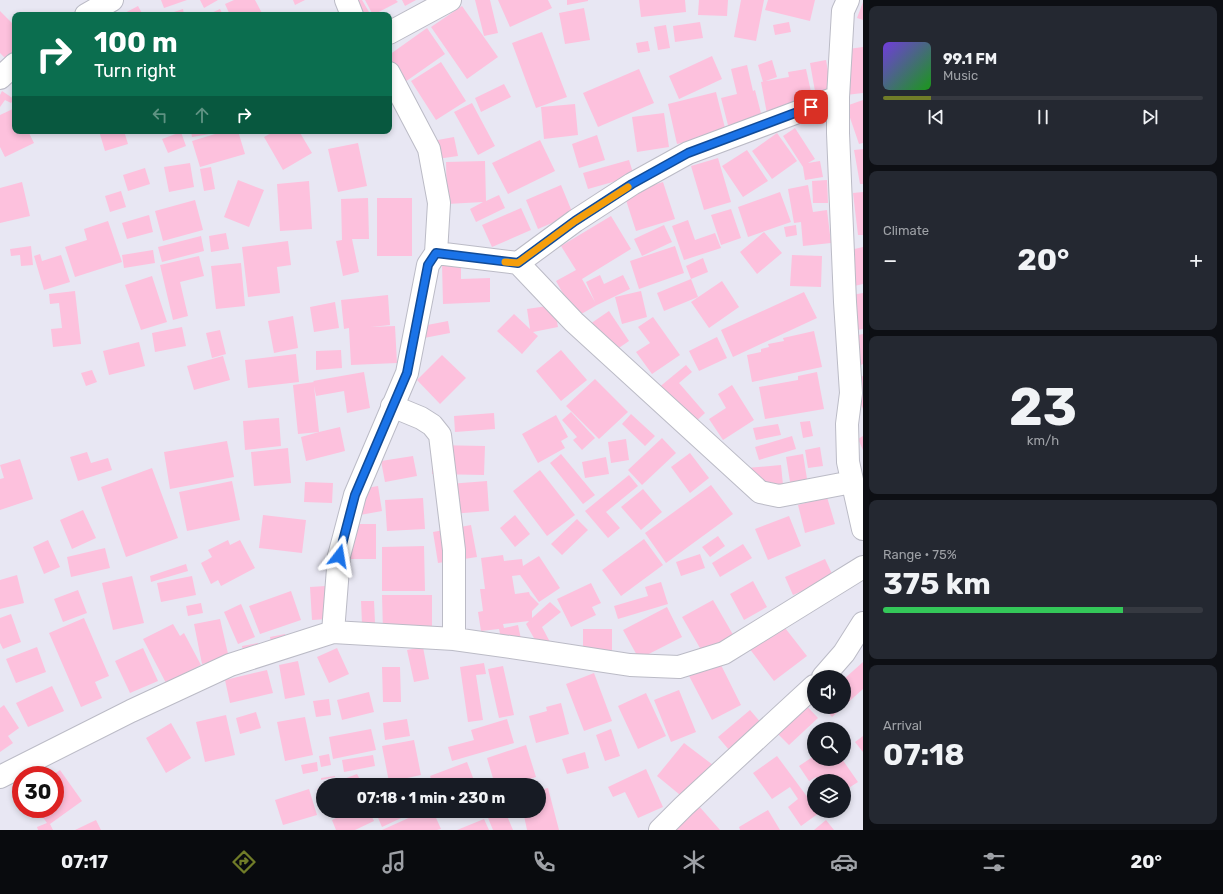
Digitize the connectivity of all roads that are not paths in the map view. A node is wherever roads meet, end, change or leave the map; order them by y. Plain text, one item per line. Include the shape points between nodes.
1 (112, 0) edge
2 (346, 0) edge
3 (450, 0) edge
4 (848, 0) edge
5 (91, 12) edge
6 (351, 12) edge
7 (392, 31) edge
8 (12, 67) edge
9 (0, 78) edge
10 (392, 79) edge
11 (838, 97) junction
12 (436, 253) junction
13 (518, 263) junction
14 (392, 406) junction
15 (855, 421) edge
16 (852, 482) junction
17 (863, 529) edge
18 (863, 567) edge
19 (863, 623) edge
20 (333, 632) junction
21 (454, 639) junction
22 (829, 670) edge
23 (807, 692) edge
24 (0, 777) edge
25 (660, 830) edge

1 - 5 street
2 - 6 street
3 - 7 street
4 - 11 street via 843,11
8 - 9 street
10 - 12 street via 429,149 439,203
11 - 13 street via 688,153 588,212
11 - 15 street via 845,302
12 - 13 street
12 - 14 street via 428,265 407,373
13 - 16 street via 574,322 760,492 779,496
14 - 20 street via 355,495 339,556
14 - 21 street via 432,424 440,435 454,550
15 - 16 street via 848,462
16 - 17 street
18 - 21 street via 724,653 679,667 630,665
19 - 22 street via 844,653
20 - 21 street
20 - 24 street via 230,665
23 - 25 street

